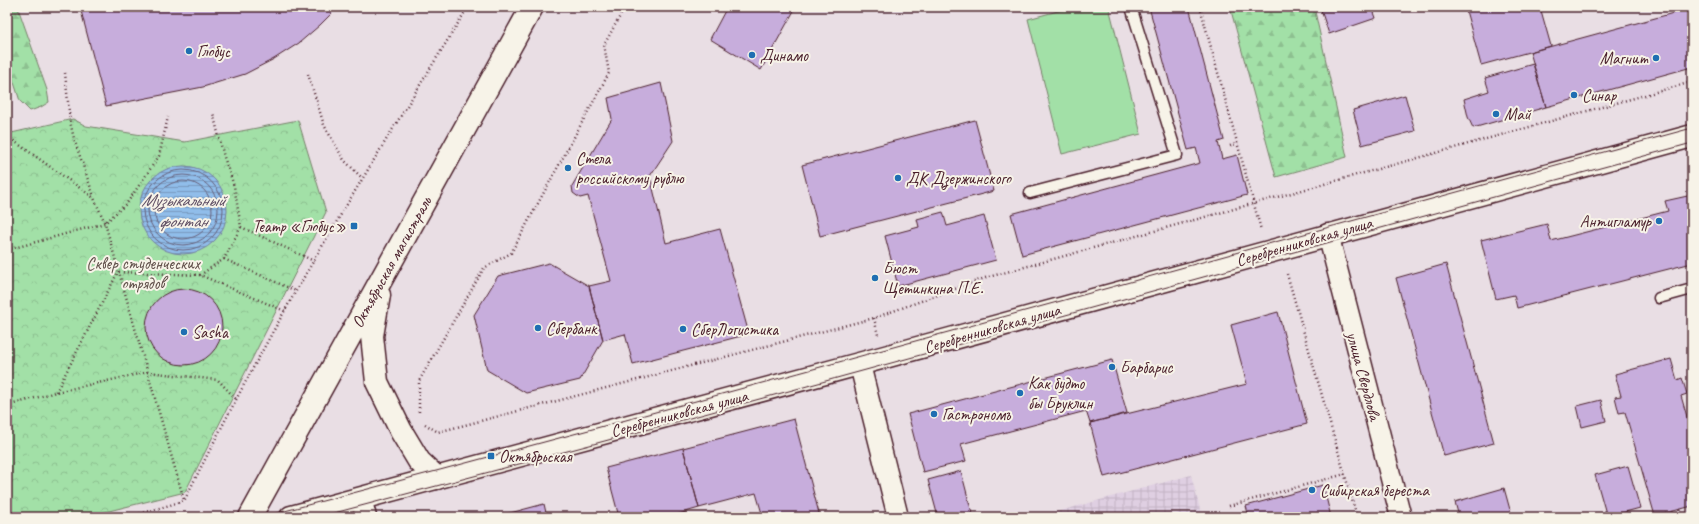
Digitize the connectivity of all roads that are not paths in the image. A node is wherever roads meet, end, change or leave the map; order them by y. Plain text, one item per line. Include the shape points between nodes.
1 (532, 7) edge
2 (1131, 7) edge
3 (1692, 136) edge
4 (1030, 193) dead end
5 (1328, 234) junction
6 (381, 280) junction
7 (1692, 289) edge
8 (1659, 298) dead end
9 (860, 365) junction
10 (437, 478) junction
11 (364, 508) edge
12 (250, 517) edge
13 (291, 517) edge
14 (898, 517) edge
15 (1401, 517) edge

1 - 6 street, Октябрьская магистраль
2 - 4 lane via 1177,154
3 - 5 street, Серебренниковская улица
5 - 9 street, Серебренниковская улица
5 - 15 street, улица Свердлова
6 - 10 street via 372,336 377,382 419,462
6 - 12 street, Октябрьская магистраль
7 - 8 lane
9 - 10 street, Серебренниковская улица
9 - 14 street
10 - 11 street, Серебренниковская улица
11 - 13 street, Серебренниковская улица

